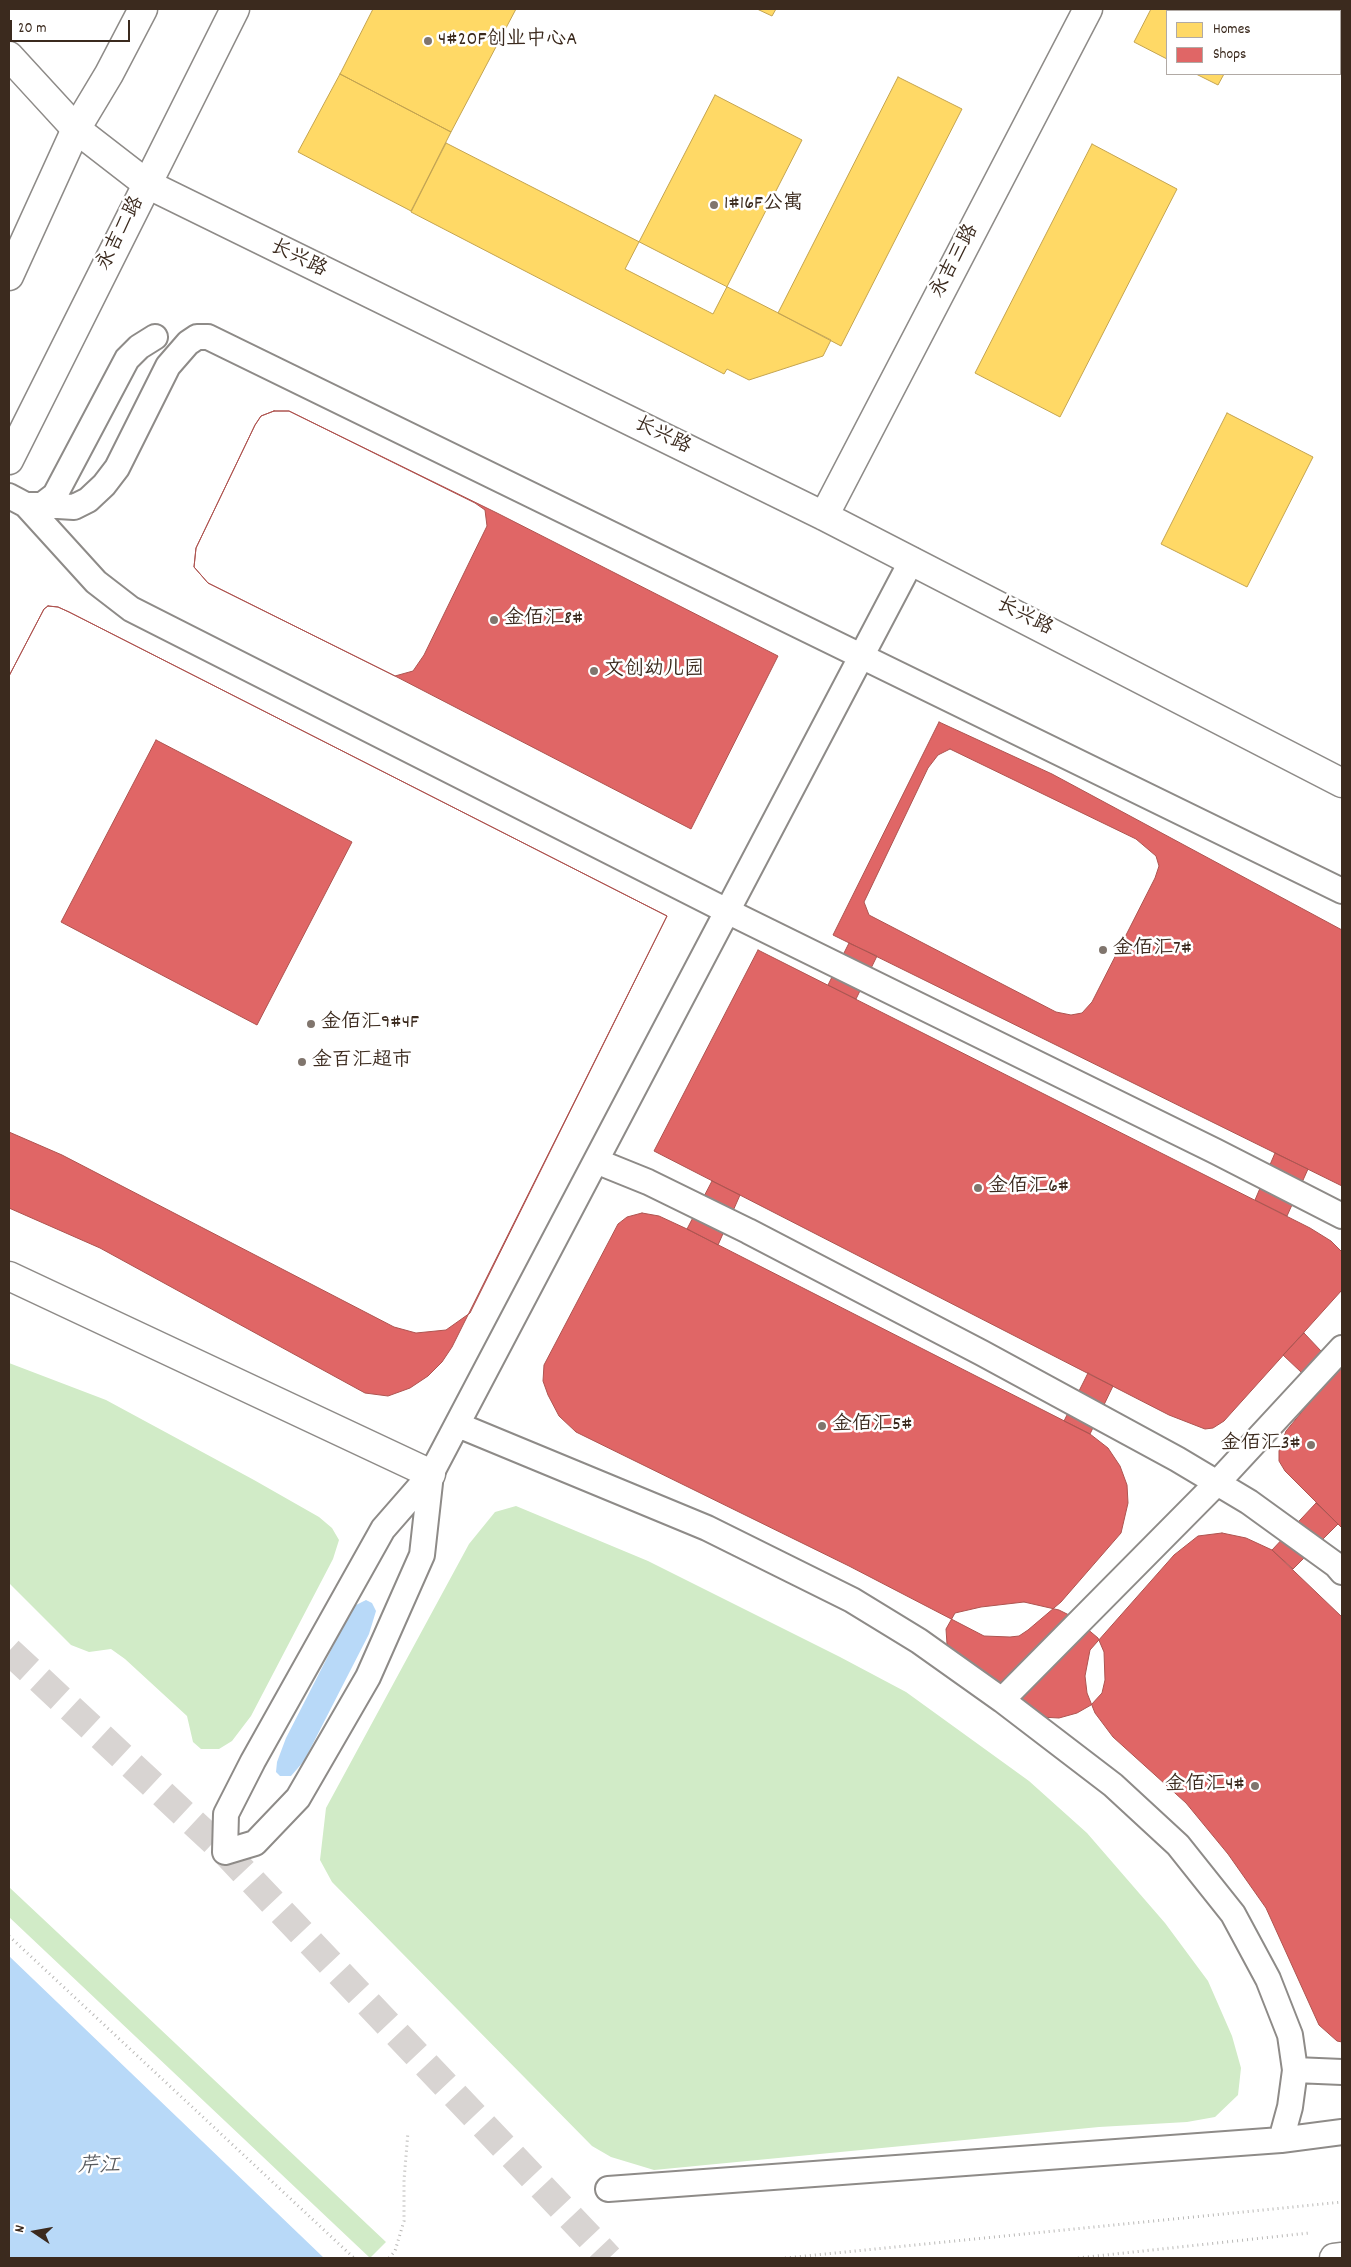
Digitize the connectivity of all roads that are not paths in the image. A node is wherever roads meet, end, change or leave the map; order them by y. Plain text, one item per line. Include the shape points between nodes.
1 (143, 9) edge
2 (235, 9) edge
3 (1088, 9) edge
4 (9, 56) edge
5 (76, 129) junction
6 (146, 184) junction
7 (9, 276) edge
8 (155, 337) dead end
9 (9, 460) edge
10 (26, 502) edge
11 (824, 516) junction
12 (912, 560) junction
13 (862, 655) junction
14 (1342, 783) edge
15 (1342, 891) edge
16 (727, 912) junction
17 (596, 1161) junction
18 (1342, 1216) edge
19 (9, 1276) edge
20 (1342, 1348) edge
21 (458, 1425) junction
22 (431, 1474) junction
23 (1217, 1483) junction
24 (1342, 1572) edge
25 (1002, 1700) junction
26 (1295, 2070) junction
27 (1342, 2072) edge
28 (1342, 2132) edge
29 (1281, 2140) junction
30 (608, 2189) dead end
31 (1342, 2257) edge
32 (1334, 2258) edge

1 - 5 main road
2 - 6 main road, 永吉二路
3 - 11 main road, 永吉三路
4 - 5 main road, 长兴路
5 - 6 main road, 长兴路
5 - 7 main road
6 - 9 main road, 永吉二路
6 - 11 main road, 长兴路
8 - 10 lane via 127,358 55,495
10 - 13 lane via 74,507 88,500 117,468 168,366 188,343 208,337
10 - 16 lane via 96,582 131,609
11 - 12 main road, 长兴路
12 - 13 lane
12 - 14 main road, 长兴路
13 - 15 lane
13 - 16 lane
16 - 17 lane
16 - 18 lane
17 - 21 lane
17 - 23 lane via 648,1182 757,1236 982,1353
19 - 22 main road
20 - 23 lane
21 - 22 lane
21 - 25 lane via 707,1528 785,1566 852,1600 919,1641
22 - 22 lane via 383,1529 258,1752 226,1814 225,1852 254,1843 298,1798 368,1677 422,1555
23 - 24 lane via 1249,1502
23 - 25 lane
25 - 26 lane via 1114,1785 1178,1845 1215,1891 1233,1914 1268,1979 1290,2035
26 - 27 lane
26 - 29 lane
28 - 29 lane
29 - 30 lane
31 - 32 main road

